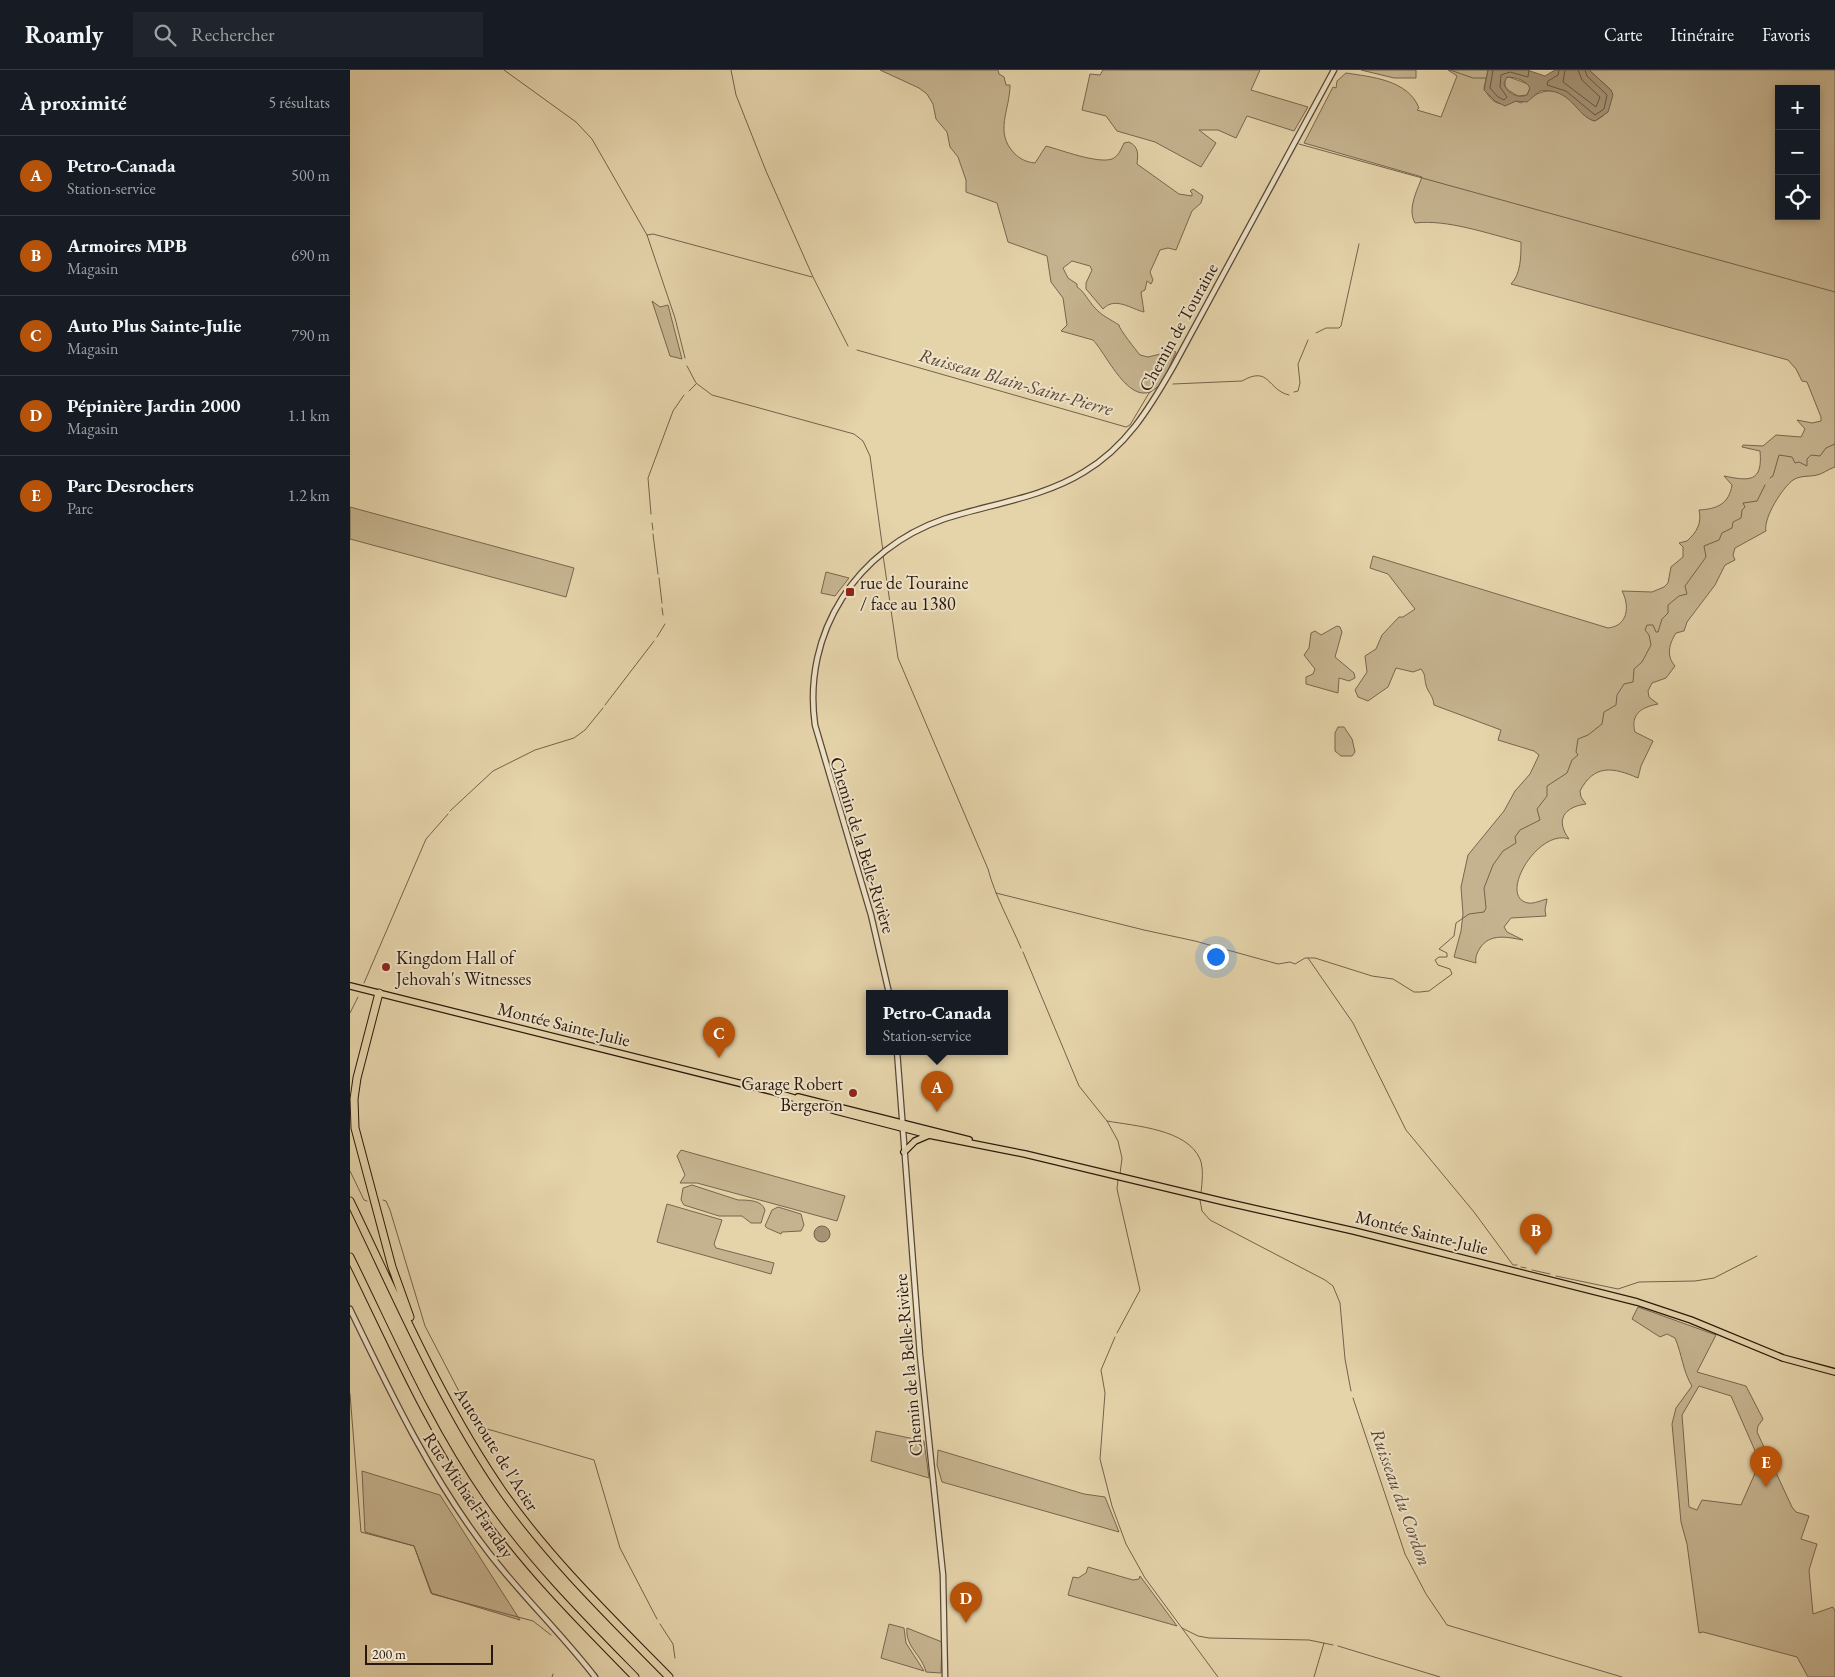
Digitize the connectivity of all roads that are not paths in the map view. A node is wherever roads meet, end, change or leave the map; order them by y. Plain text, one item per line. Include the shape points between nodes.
1 (1334, 70) edge
2 (813, 705) joint
3 (350, 986) edge
4 (888, 990) edge
5 (378, 993) junction
6 (897, 1055) edge
7 (903, 1125) junction
8 (929, 1135) junction
9 (994, 1148) junction
10 (904, 1152) junction
11 (350, 1202) edge
12 (350, 1257) edge
13 (350, 1309) edge
14 (421, 1348) junction
15 (1835, 1372) edge
16 (595, 1677) edge
17 (635, 1677) edge
18 (669, 1677) edge
19 (945, 1677) edge

1 - 2 street, Chemin de Touraine via 1160,389 1127,438 1098,464 1068,481 936,522 907,535 879,555 850,586 830,619 816,661
2 - 4 street, Chemin de la Belle-Rivière via 817,737 871,915
3 - 5 main road, Montée Sainte-Julie
5 - 7 main road, Montée Sainte-Julie
5 - 14 highway via 356,1078 355,1128 392,1267
6 - 7 street, Chemin de la Belle-Rivière
7 - 8 main road, Montée Sainte-Julie
7 - 9 main road, Montée Sainte-Julie
7 - 10 street, Chemin de la Belle-Rivière
8 - 9 main road, Montée Sainte-Julie
8 - 10 main road via 915,1141
9 - 15 main road, Montée Sainte-Julie via 1408,1244 1637,1302 1691,1320 1788,1360
10 - 19 street, Chemin de la Belle-Rivière via 943,1575
11 - 14 highway, Autoroute de l'Acier
12 - 17 highway via 421,1402 480,1501 552,1592
13 - 16 street, Rue Michael-Faraday via 401,1413 452,1500 498,1565
14 - 18 highway, Autoroute de l'Acier via 470,1441 524,1520 572,1578

